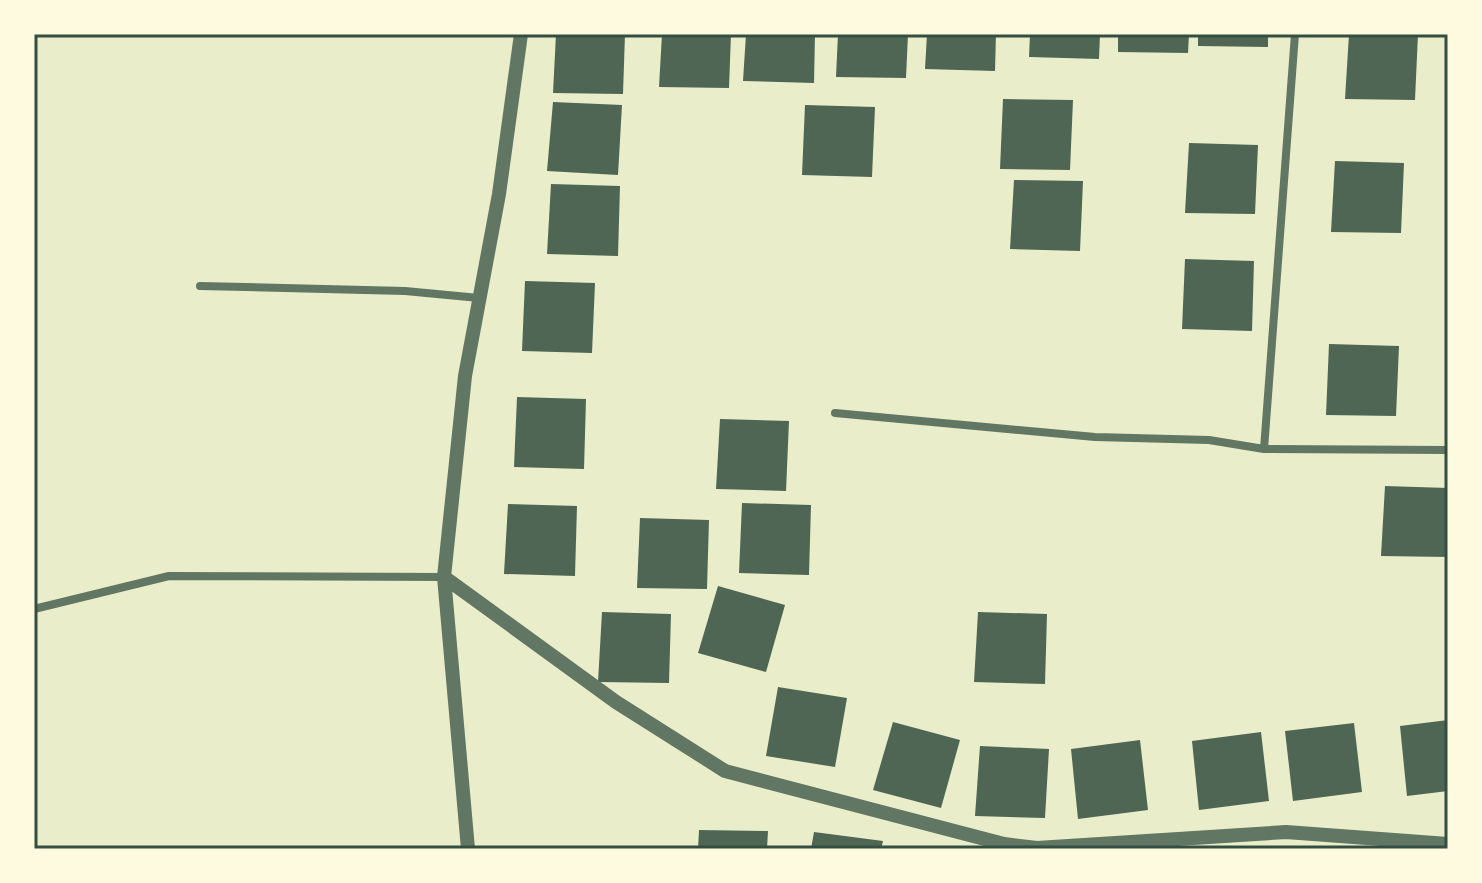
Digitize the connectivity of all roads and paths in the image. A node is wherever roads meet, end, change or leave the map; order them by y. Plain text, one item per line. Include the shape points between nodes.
1 (521, 34) edge
2 (1295, 34) edge
3 (200, 286) dead end
4 (479, 298) junction
5 (835, 413) dead end
6 (1264, 449) junction
7 (1448, 450) edge
8 (444, 577) junction
9 (34, 609) edge
10 (1448, 844) edge
11 (1005, 846) edge
12 (468, 849) edge

1 - 4 street
2 - 6 street
3 - 4 street
4 - 8 street via 465,376
5 - 6 street via 1095,437 1209,440
6 - 7 street
8 - 9 street via 169,576
8 - 11 street via 616,702 725,771
8 - 12 street
10 - 11 street via 1286,832

